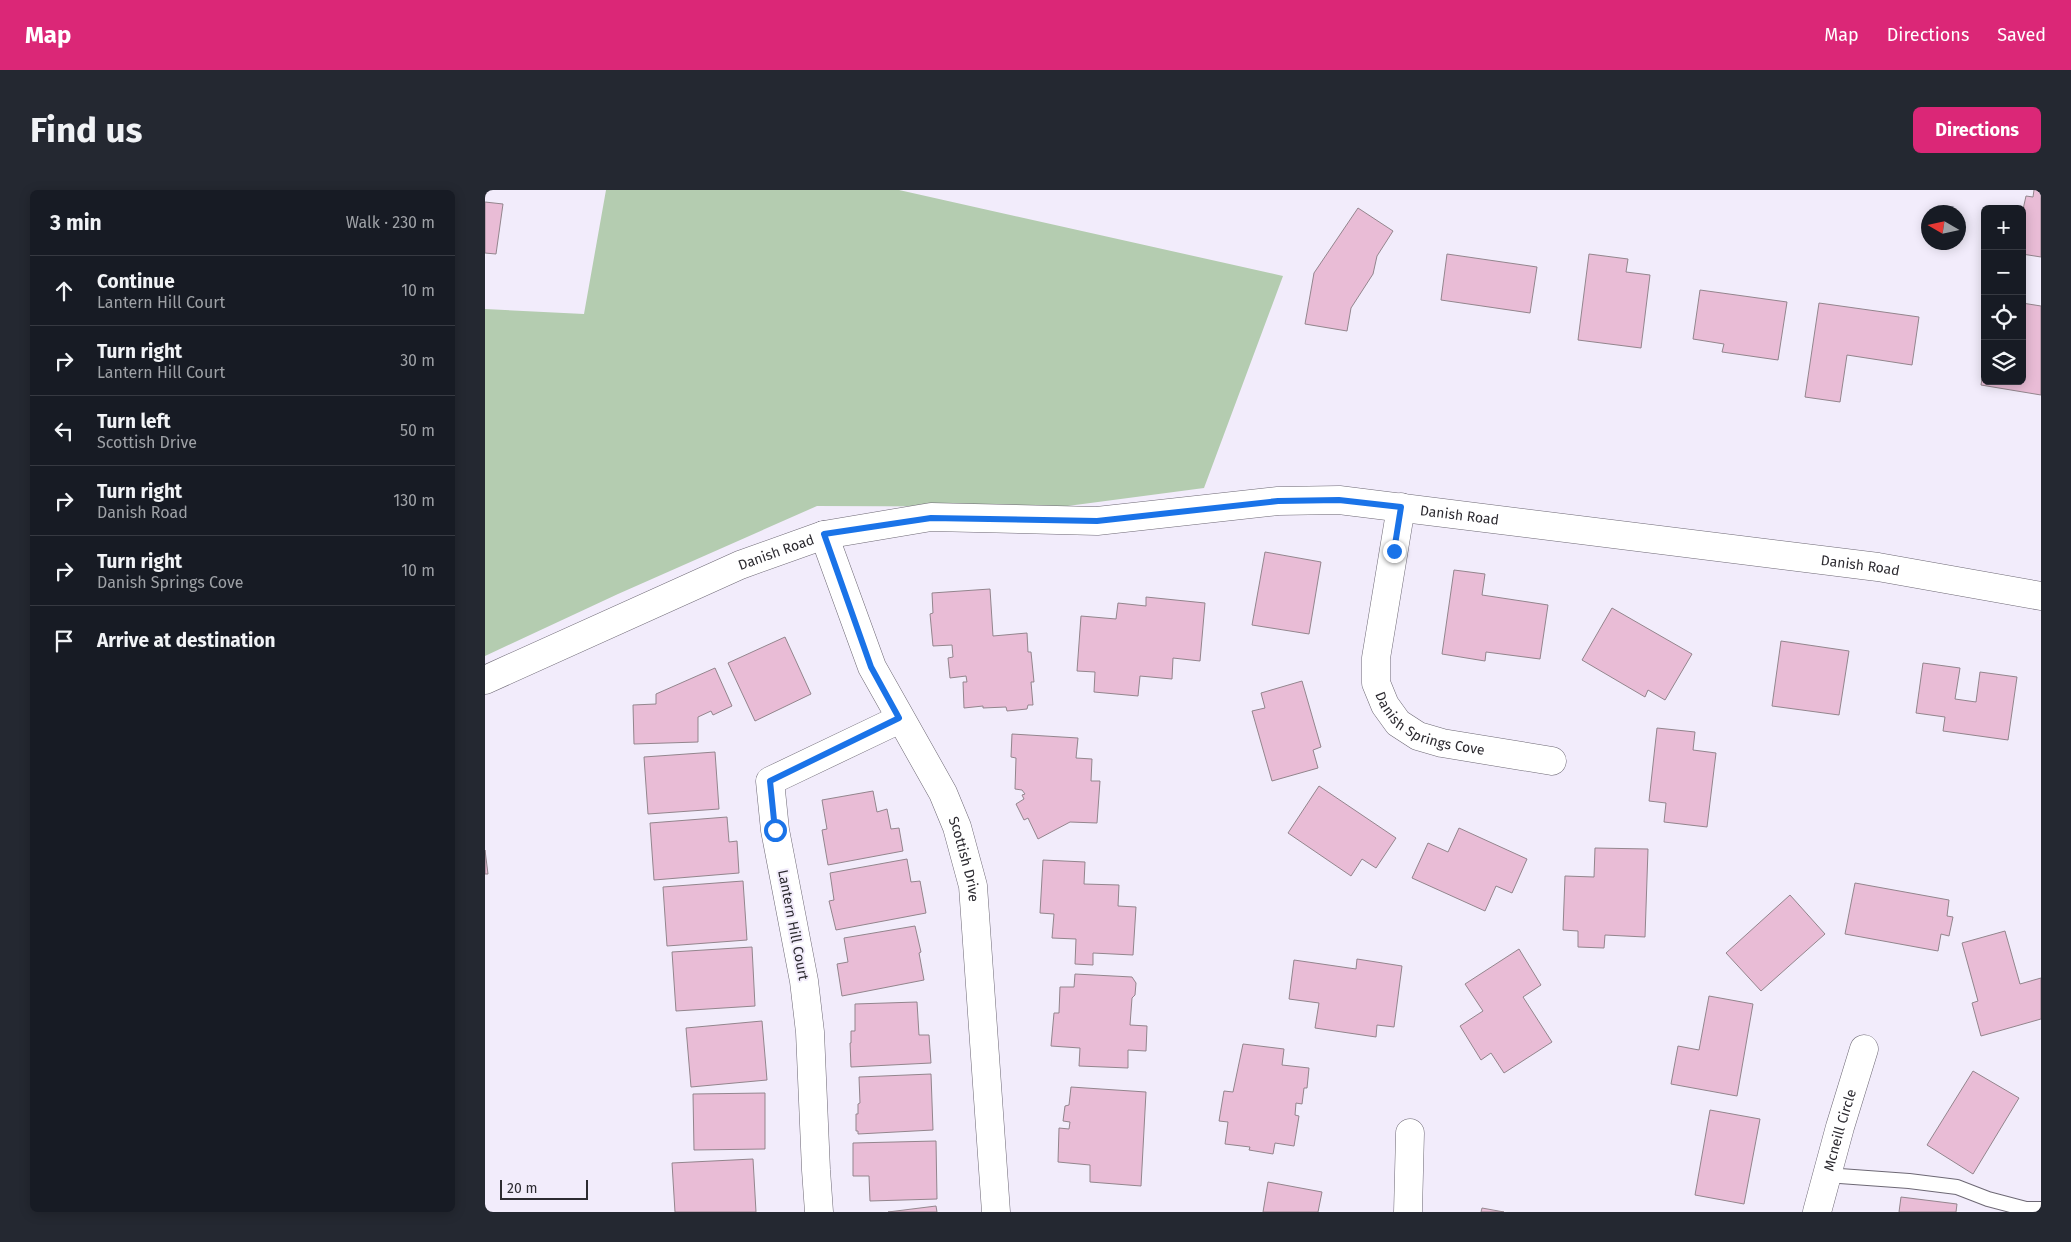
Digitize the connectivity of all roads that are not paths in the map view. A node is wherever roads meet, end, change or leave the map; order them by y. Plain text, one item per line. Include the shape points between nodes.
1 (1401, 507) junction
2 (824, 534) junction
3 (2041, 596) edge
4 (485, 680) edge
5 (899, 718) junction
6 (1553, 761) dead end
7 (1864, 1049) dead end
8 (1410, 1133) dead end
9 (1826, 1175) junction
10 (2041, 1209) edge
11 (819, 1212) edge
12 (995, 1212) edge
13 (1407, 1212) edge
14 (1817, 1212) edge

1 - 2 street, Danish Road via 1339,500 1278,501 1097,521 931,518
1 - 3 street, Danish Road via 1878,567
1 - 6 street, Danish Springs Cove via 1376,658 1376,683 1385,705 1398,723 1418,736 1442,743
2 - 4 street, Danish Road via 740,565
2 - 5 street, Scottish Drive via 871,667
5 - 11 street, Lantern Hill Court via 770,781 775,830 804,981 810,1032
5 - 12 street, Scottish Drive via 943,793 957,827 973,886
7 - 9 street, Mcneill Circle
8 - 13 street
9 - 10 lane via 1957,1187 2026,1209
9 - 14 street, Mcneill Circle

